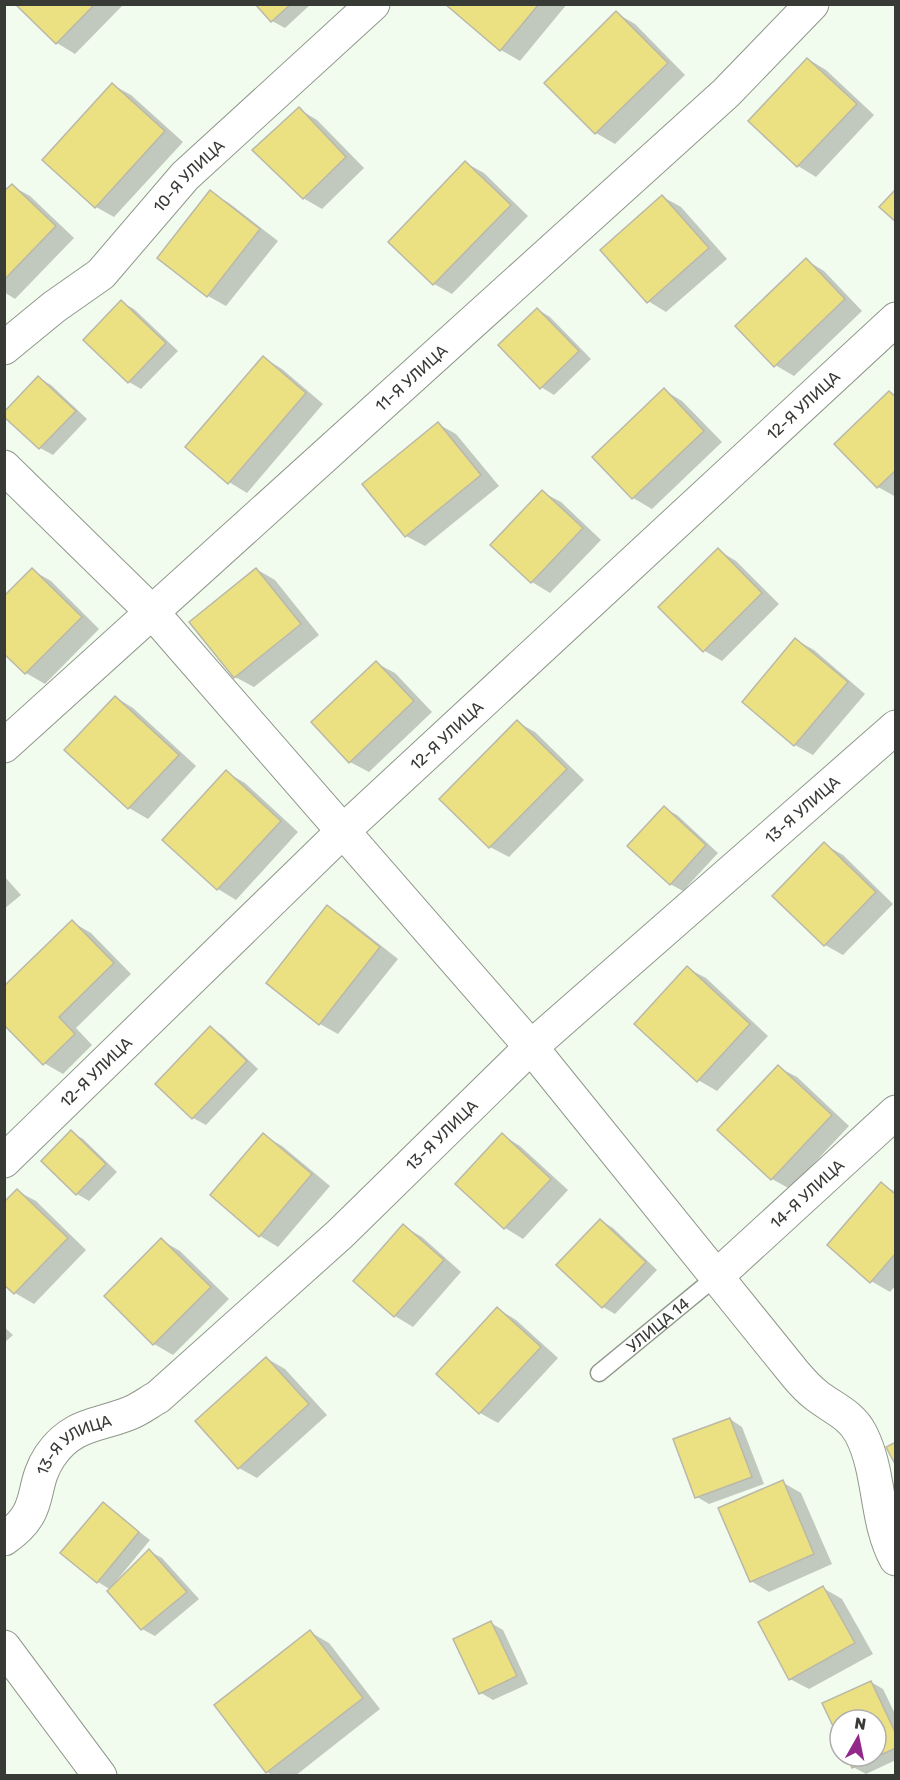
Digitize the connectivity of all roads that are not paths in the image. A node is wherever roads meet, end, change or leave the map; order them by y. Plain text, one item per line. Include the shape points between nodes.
1 (373, 4) edge
2 (812, 4) edge
3 (896, 319) edge
4 (4, 348) edge
5 (4, 468) edge
6 (152, 612) junction
7 (896, 727) edge
8 (4, 746) edge
9 (342, 832) junction
10 (531, 1047) junction
11 (896, 1112) edge
12 (4, 1161) edge
13 (717, 1276) junction
14 (599, 1373) dead end
15 (4, 1539) edge
16 (896, 1559) edge
17 (4, 1647) edge
18 (100, 1776) edge

1 - 4 street, 10-Я УЛИЦА via 185,176 101,274
2 - 6 street, 11-Я УЛИЦА via 726,93
3 - 9 street, 12-Я УЛИЦА
5 - 6 street
6 - 8 street, 11-Я УЛИЦА
6 - 9 street
7 - 10 street, 13-Я УЛИЦА
9 - 10 street
9 - 12 street, 12-Я УЛИЦА
10 - 13 street
10 - 15 street, 13-Я УЛИЦА via 340,1234 158,1397 130,1413 88,1424 66,1440 50,1456 22,1527
11 - 13 street, 14-Я УЛИЦА
13 - 14 lane, УЛИЦА 14
13 - 16 street via 795,1375 848,1416 861,1433 874,1470 888,1545
17 - 18 street

